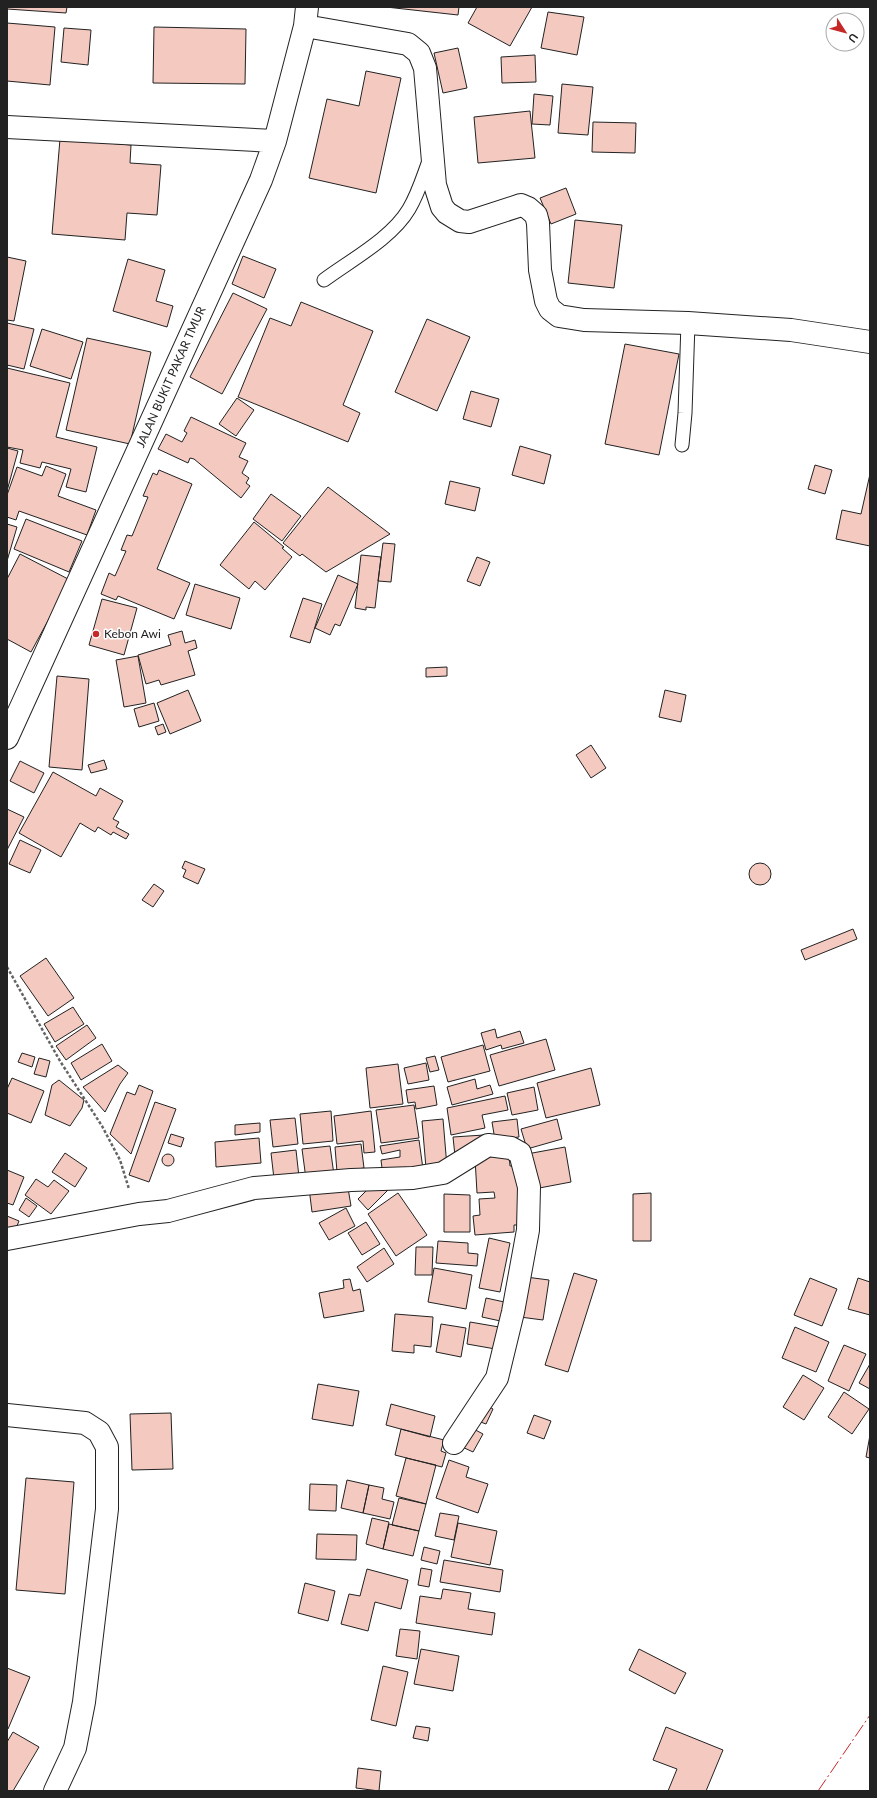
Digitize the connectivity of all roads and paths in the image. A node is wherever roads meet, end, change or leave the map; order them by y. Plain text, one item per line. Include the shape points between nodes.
1 (306, 16) edge
2 (7, 127) edge
3 (275, 141) junction
4 (432, 152) junction
5 (324, 280) dead end
6 (688, 323) junction
7 (870, 342) edge
8 (682, 445) dead end
9 (7, 738) edge
10 (7, 967) edge
11 (139, 1214) junction
12 (7, 1239) edge
13 (7, 1415) edge
14 (454, 1442) dead end
15 (55, 1791) edge

1 - 3 street, JALAN BUKIT PAKAR TMUR
1 - 4 street via 408,44 418,53 425,68
2 - 3 street
3 - 9 street, JALAN BUKIT PAKAR TMUR via 254,194
4 - 5 lane via 408,210 389,232
4 - 6 street via 435,185 442,207 447,213 469,222 521,205 536,215 540,270 546,301 550,309 560,316 584,320
6 - 7 street via 791,330
6 - 8 lane
10 - 11 path via 60,1060 102,1126 120,1160
11 - 12 street
11 - 14 street via 168,1211 254,1188 413,1178 443,1173 488,1145 511,1148 520,1153 529,1187 528,1230 513,1312 497,1378
13 - 15 street via 85,1424 99,1432 107,1447 107,1509 84,1702 75,1748

